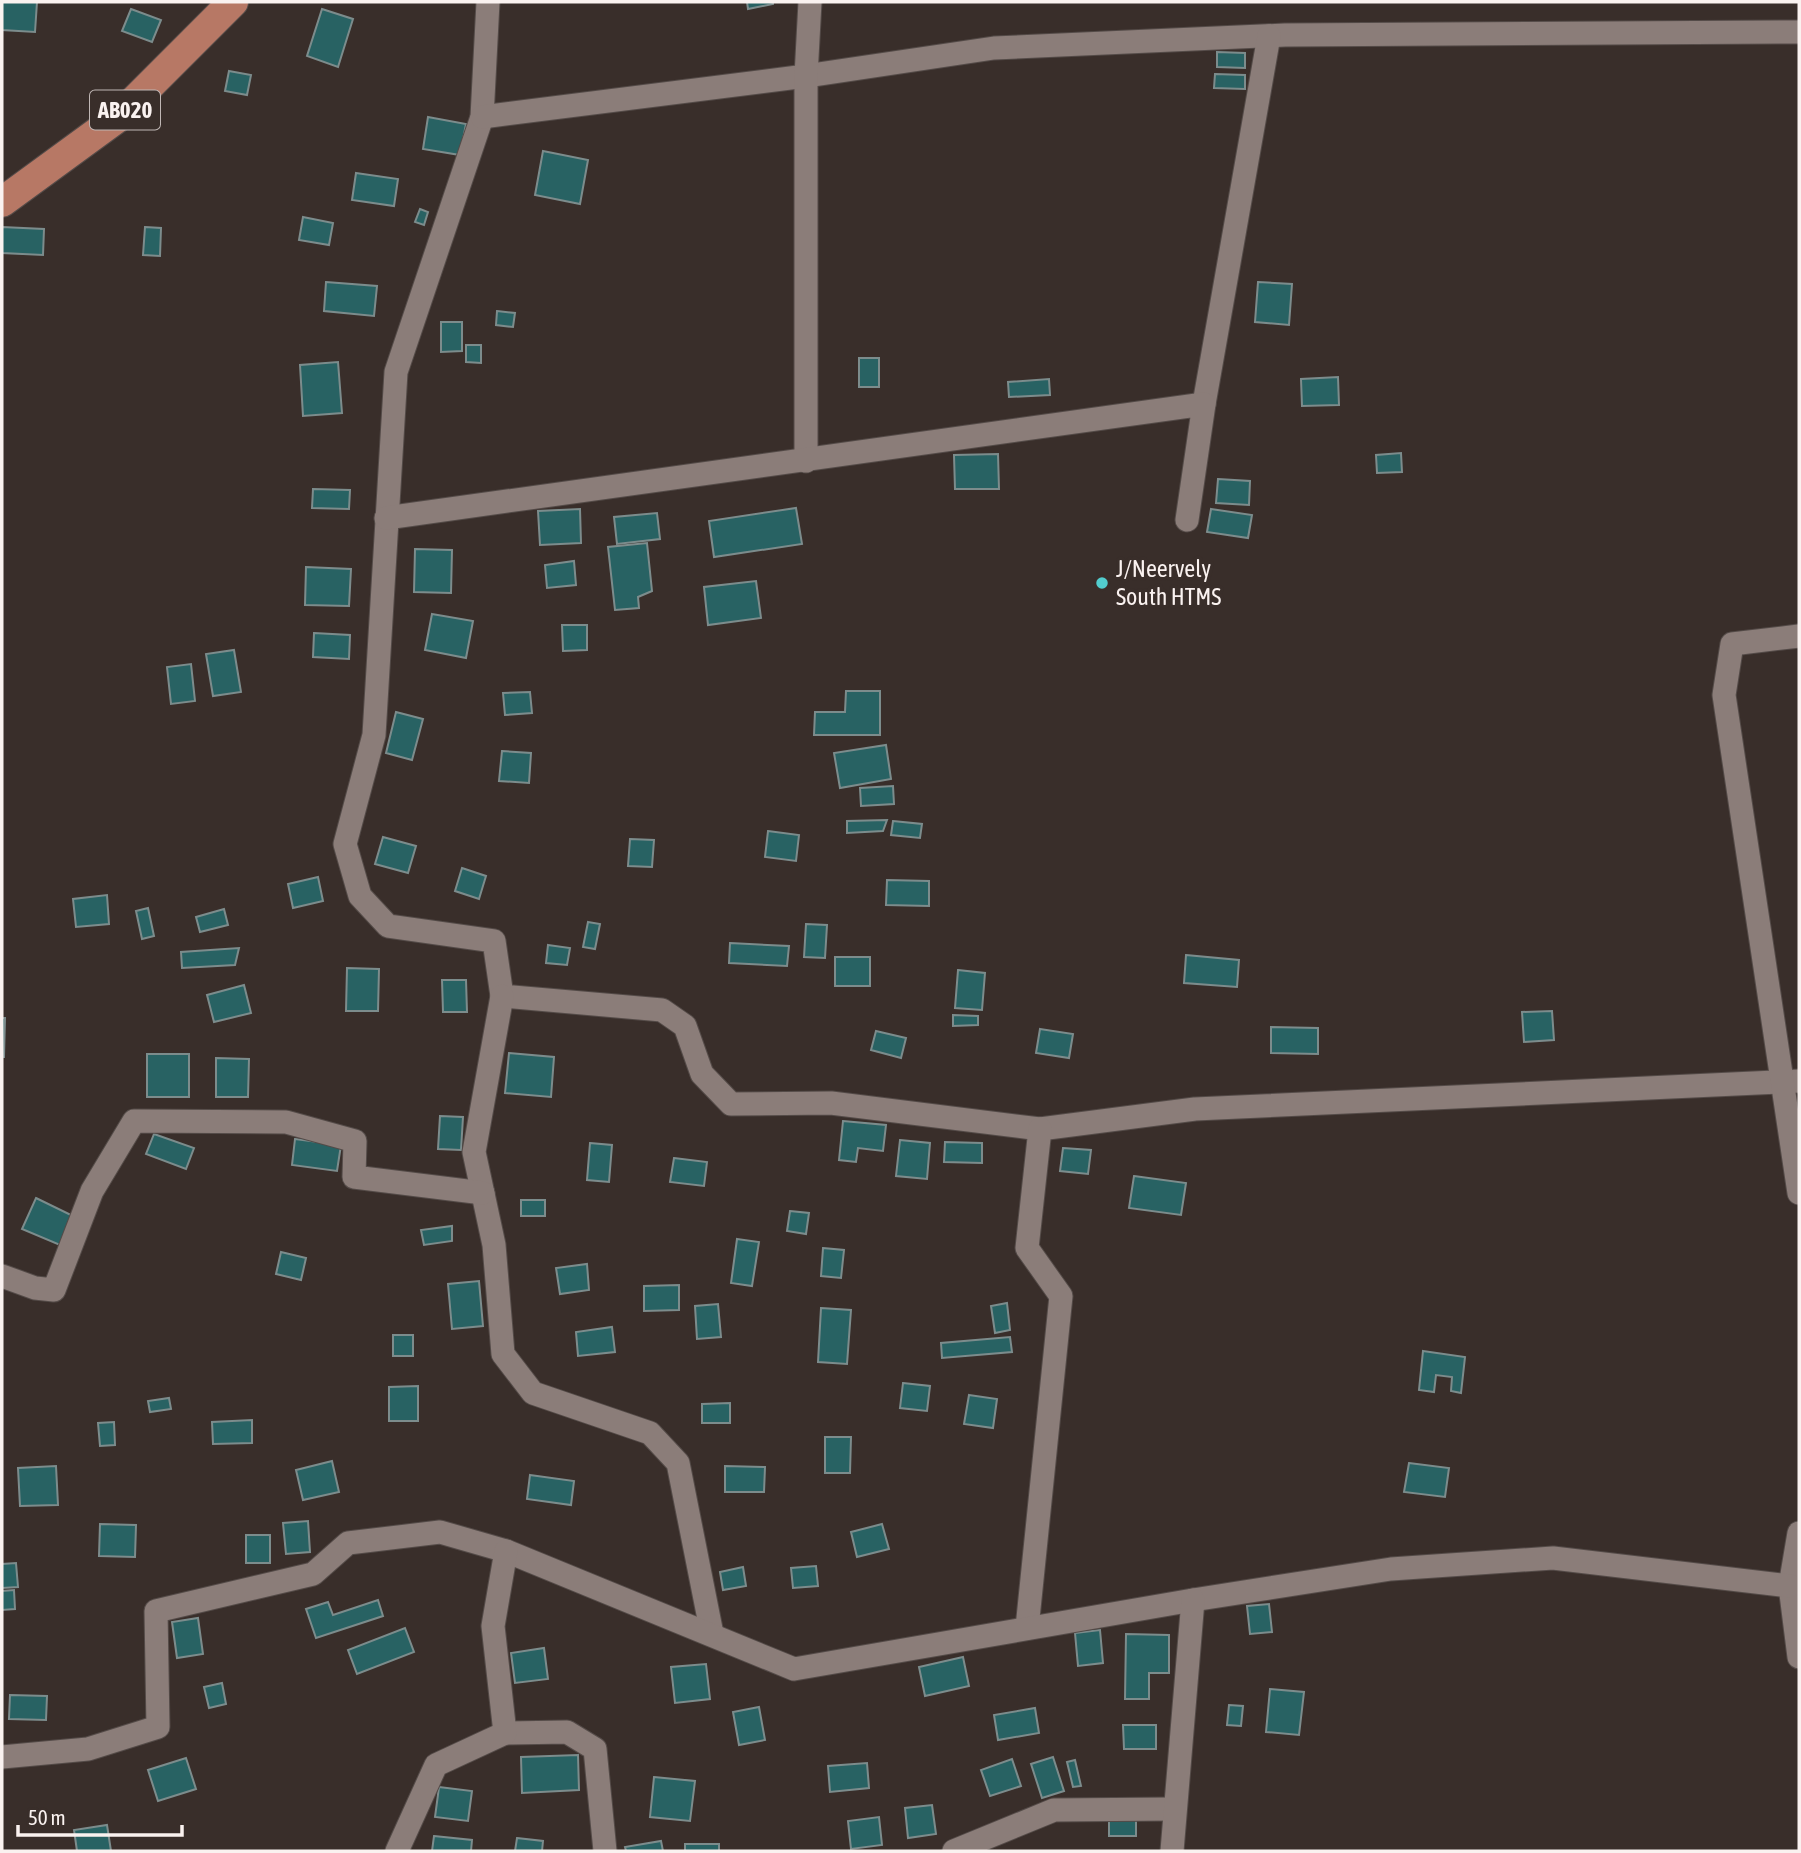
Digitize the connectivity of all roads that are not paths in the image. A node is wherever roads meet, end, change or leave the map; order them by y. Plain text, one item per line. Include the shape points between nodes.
1 (233, 2) edge
2 (488, 2) edge
3 (810, 2) edge
4 (1799, 32) edge
5 (1269, 36) junction
6 (806, 76) junction
7 (482, 117) junction
8 (2, 202) edge
9 (1204, 404) junction
10 (806, 461) junction
11 (386, 518) junction
12 (1187, 520) dead end
13 (1799, 636) edge
14 (502, 996) junction
15 (1790, 1081) edge
16 (1040, 1129) junction
17 (483, 1193) junction
18 (1799, 1193) edge
19 (2, 1276) edge
20 (1799, 1532) edge
21 (506, 1550) junction
22 (1790, 1586) junction
23 (1193, 1600) junction
24 (1027, 1628) junction
25 (712, 1634) junction
26 (1799, 1657) edge
27 (505, 1733) junction
28 (2, 1757) edge
29 (1174, 1809) junction
30 (397, 1851) edge
31 (605, 1851) edge
32 (954, 1851) edge
33 (1172, 1851) edge

1 - 8 main road, AB020 via 117,118
2 - 7 street
3 - 6 street
4 - 5 street
5 - 6 street via 993,48
5 - 9 street
6 - 7 street
6 - 10 street
7 - 11 street via 396,372
9 - 10 street
9 - 12 street
10 - 11 street
11 - 14 street via 374,735 345,844 360,896 388,926 494,941
13 - 15 street via 1732,644 1724,695
14 - 16 street via 662,1010 685,1026 702,1074 731,1104 831,1103
14 - 17 street via 474,1152
15 - 16 street via 1195,1109
15 - 18 street
16 - 24 street via 1027,1248 1060,1296
17 - 19 street via 354,1177 355,1141 286,1122 134,1121 92,1191 54,1290
17 - 25 street via 495,1245 503,1353 533,1393 650,1433 678,1463
20 - 22 street
21 - 25 street
21 - 27 street via 493,1626
21 - 28 street via 440,1532 348,1543 313,1574 156,1611 158,1727 88,1749
22 - 23 street via 1553,1558 1391,1569
22 - 26 street
23 - 24 street
23 - 29 street
24 - 25 street via 794,1670
27 - 30 street via 436,1765
27 - 31 street via 567,1731 595,1749
29 - 32 street via 1054,1810
29 - 33 street

